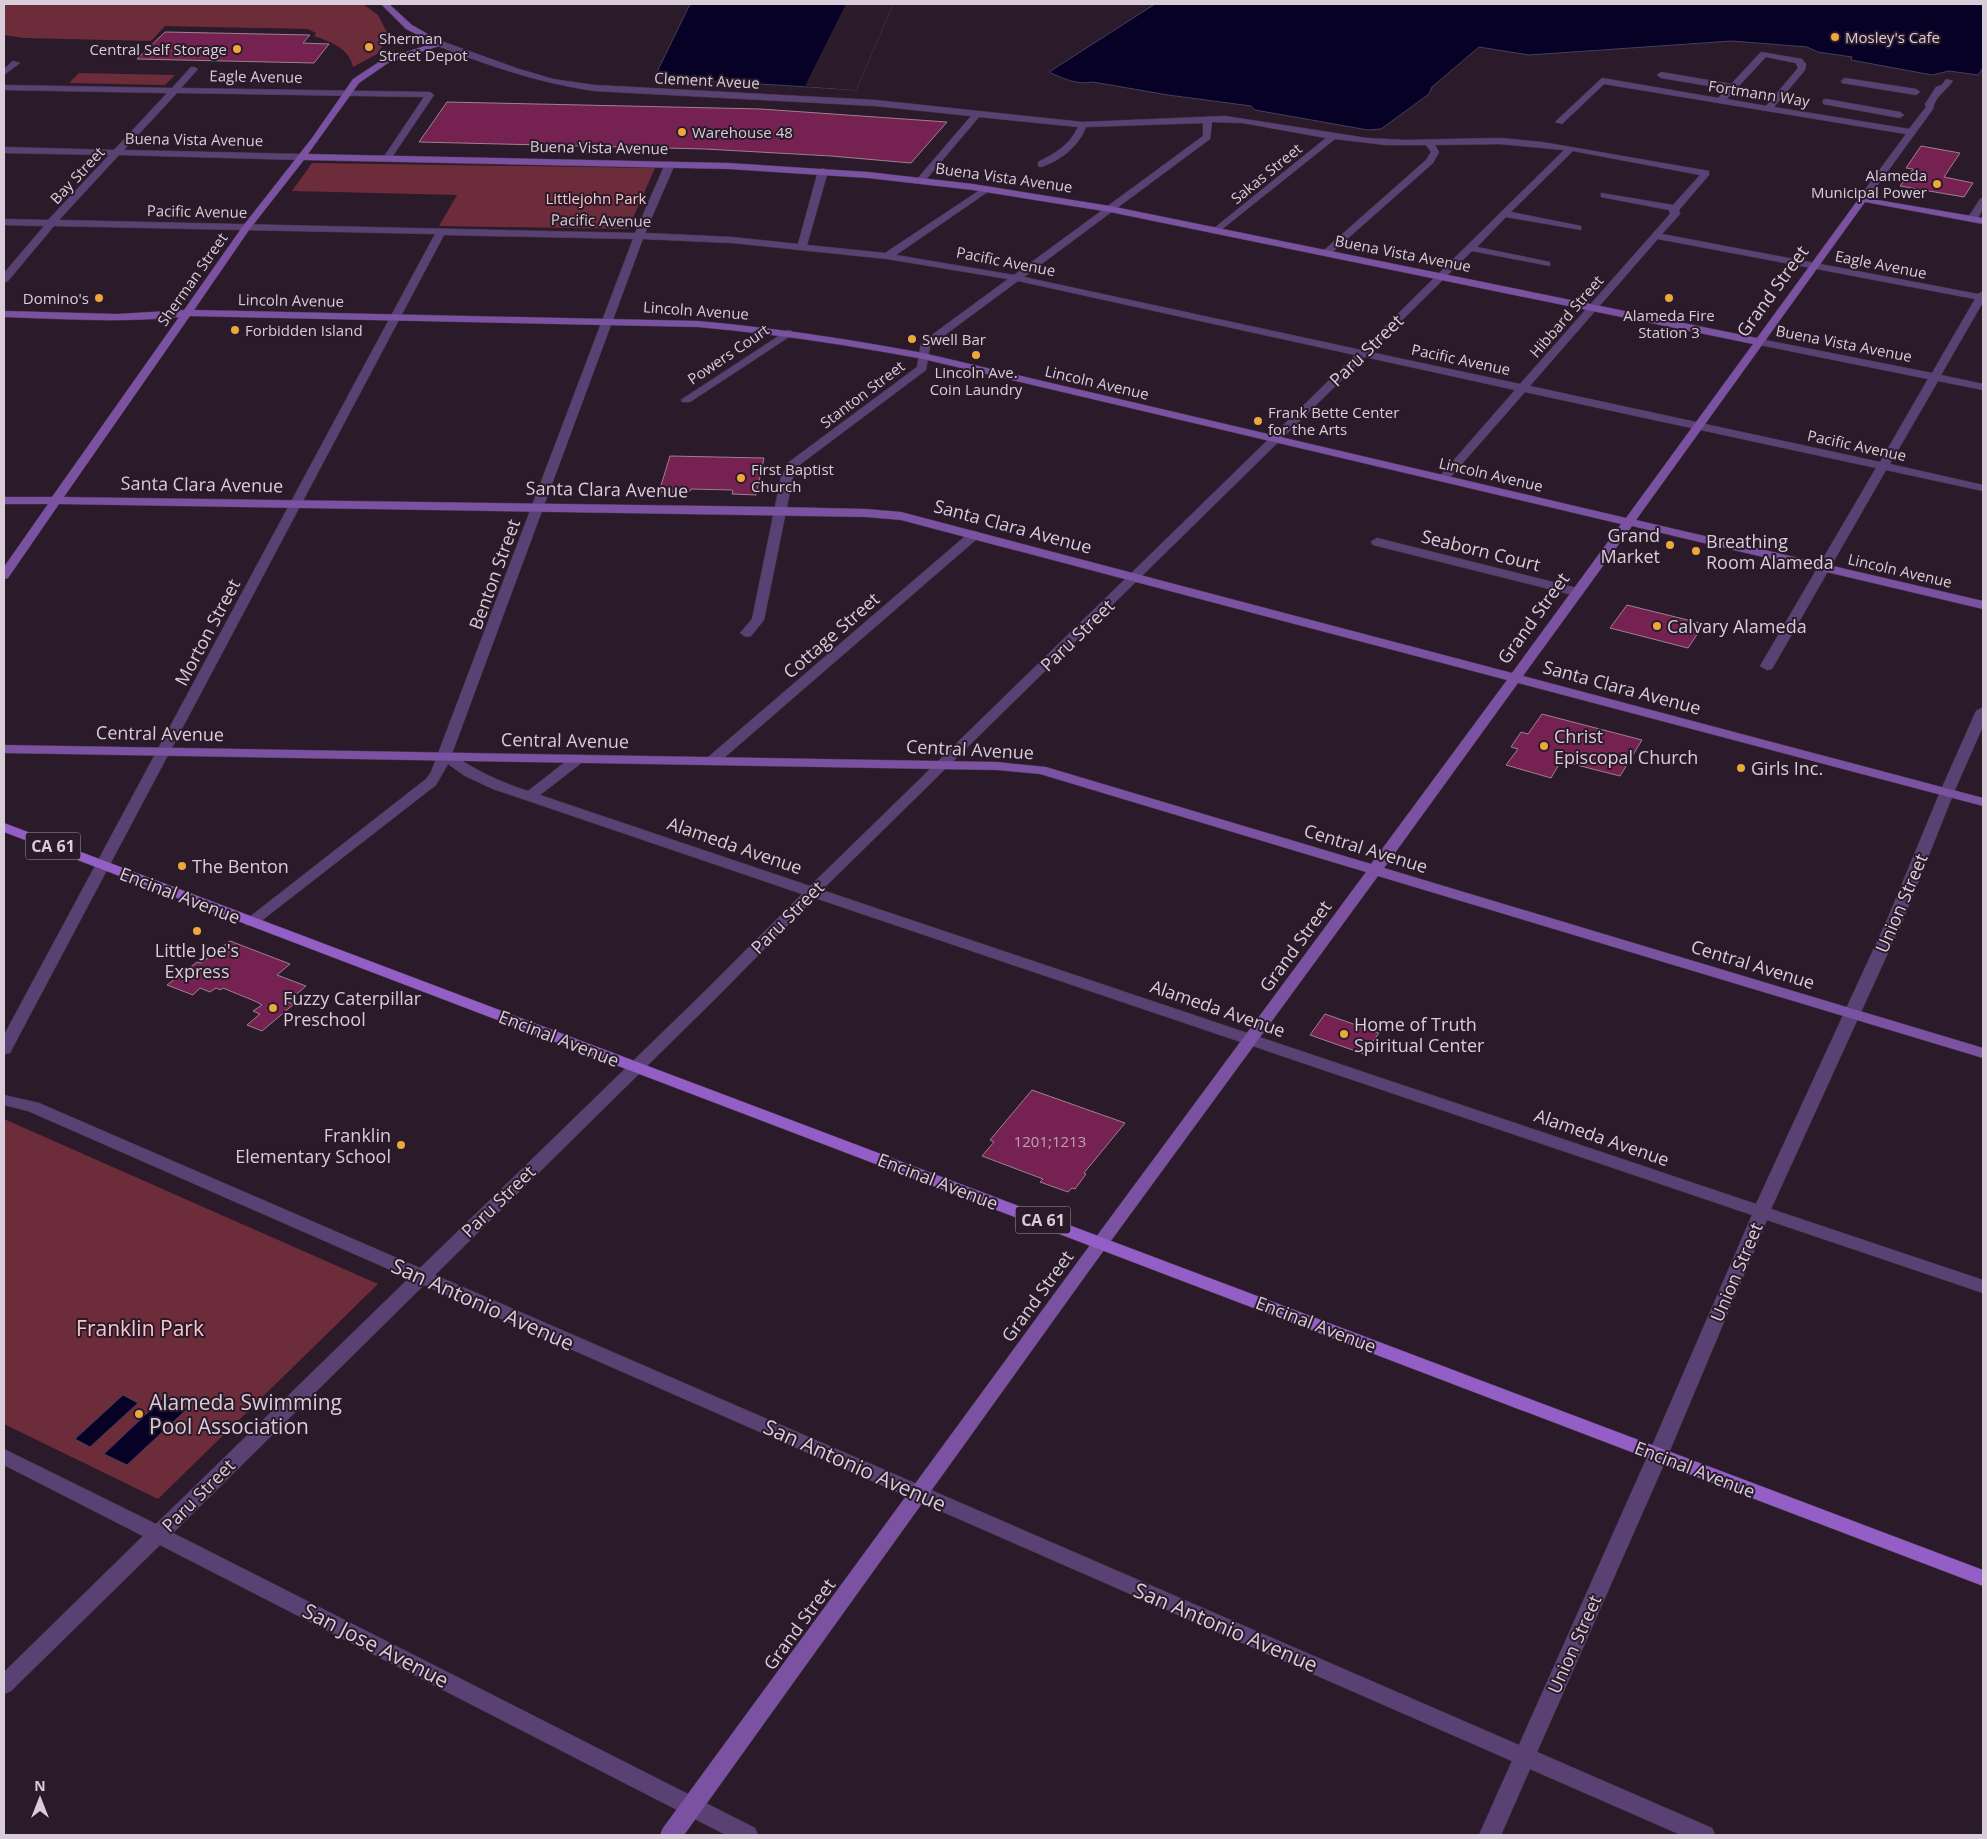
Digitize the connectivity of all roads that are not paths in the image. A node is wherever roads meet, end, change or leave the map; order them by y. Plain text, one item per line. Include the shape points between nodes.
1 (385, 4) edge
2 (441, 44) junction
3 (16, 64) dead end
4 (194, 69) dead end
5 (4, 73) edge
6 (1852, 73) dead end
7 (1661, 75) dead end
8 (1949, 81) dead end
9 (4, 86) edge
10 (1840, 86) junction
11 (1733, 87) junction
12 (175, 90) junction
13 (1916, 92) dead end
14 (348, 93) junction
15 (1720, 101) junction
16 (1826, 102) junction
17 (1768, 109) junction
18 (977, 114) junction
19 (1900, 114) dead end
20 (1814, 117) junction
21 (1208, 119) junction
22 (1559, 122) dead end
23 (1084, 125) junction
24 (1911, 132) junction
25 (1333, 136) junction
26 (315, 140) junction
27 (1429, 142) junction
28 (1570, 149) junction
29 (4, 150) edge
30 (117, 153) junction
31 (301, 156) junction
32 (353, 157) junction
33 (387, 158) junction
34 (670, 164) junction
35 (1040, 164) dead end
36 (823, 171) junction
37 (1706, 174) joint
38 (920, 180) junction
39 (986, 189) junction
40 (1604, 195) dead end
41 (1863, 199) junction
42 (1983, 201) edge
43 (1675, 208) junction
44 (1110, 209) junction
45 (1504, 214) junction
46 (1972, 219) junction
47 (1983, 221) edge
48 (4, 222) edge
49 (51, 223) junction
50 (246, 228) junction
51 (1578, 228) dead end
52 (1216, 231) junction
53 (441, 232) junction
54 (638, 236) junction
55 (1656, 236) junction
56 (802, 246) junction
57 (1469, 248) junction
58 (1326, 253) junction
59 (887, 256) junction
60 (1548, 264) dead end
61 (1815, 266) junction
62 (1441, 276) junction
63 (1017, 278) junction
64 (4, 280) edge
65 (1983, 297) edge
66 (4, 306) edge
67 (1593, 307) junction
68 (186, 313) junction
69 (4, 314) edge
70 (396, 316) junction
71 (607, 321) junction
72 (788, 333) junction
73 (1760, 342) junction
74 (1363, 353) junction
75 (923, 356) junction
76 (1936, 377) junction
77 (1983, 387) edge
78 (1523, 388) junction
79 (686, 400) dead end
80 (1698, 426) junction
81 (1275, 439) junction
82 (1884, 466) junction
83 (1443, 479) junction
84 (1983, 488) edge
85 (4, 500) edge
86 (55, 500) junction
87 (296, 504) junction
88 (537, 507) junction
89 (780, 511) junction
90 (1627, 522) junction
91 (974, 535) junction
92 (1377, 542) dead end
93 (1824, 568) junction
94 (4, 575) edge
95 (1136, 578) junction
96 (1577, 592) junction
97 (1983, 605) edge
98 (746, 633) dead end
99 (1767, 666) dead end
100 (1515, 678) junction
101 (1983, 711) edge
102 (4, 749) edge
103 (163, 751) junction
104 (445, 756) junction
105 (579, 758) junction
106 (712, 761) junction
107 (943, 765) junction
108 (1947, 792) junction
109 (529, 797) junction
110 (1983, 802) edge
111 (4, 828) edge
112 (102, 865) junction
113 (1375, 870) junction
114 (812, 893) junction
115 (251, 922) junction
116 (1851, 1014) junction
117 (1250, 1040) junction
118 (4, 1049) edge
119 (1983, 1053) edge
120 (635, 1067) junction
121 (4, 1100) edge
122 (1762, 1212) junction
123 (1101, 1242) junction
124 (421, 1276) junction
125 (1983, 1287) edge
126 (1658, 1455) junction
127 (4, 1456) edge
128 (918, 1493) junction
129 (159, 1534) junction
130 (1983, 1578) edge
131 (4, 1685) edge
132 (1524, 1756) junction
133 (692, 1807) junction
134 (671, 1835) edge
135 (747, 1835) edge
136 (1490, 1835) edge
137 (1704, 1835) edge

1 - 2 street via 409,27
2 - 14 street, Sherman Street via 377,66 365,73
2 - 18 street, Clement Aveue via 520,74 568,85 875,103
3 - 5 street
4 - 12 street, Bay Street
6 - 10 street
7 - 11 street
8 - 24 street, Grand Street via 1939,89
9 - 12 street, Eagle Avenue
10 - 13 street
10 - 16 street
11 - 15 street
11 - 17 street via 1764,54 1790,58 1802,64
12 - 14 street, Eagle Avenue
12 - 30 street, Bay Street
14 - 26 street, Sherman Street
14 - 33 street, Eagle Avenue via 430,95
15 - 17 street, Fortmann Way
15 - 22 street, Fortmann Way via 1602,82
16 - 19 street
16 - 20 street
17 - 20 street, Fortmann Way
18 - 23 street, Clement Aveue
18 - 38 street
20 - 24 street, Fortmann Way
21 - 23 street, Clement Aveue
21 - 25 street, Clement Aveue via 1247,121
21 - 44 street, Stanton Street via 1206,137
23 - 35 street via 1073,144
24 - 41 street, Grand Street
25 - 27 street, Clement Aveue via 1388,142
25 - 52 street, Sakas Street
26 - 31 street, Sherman Street
26 - 32 street via 324,151
27 - 28 street, Clement Aveue via 1491,140
27 - 58 street via 1435,152 1430,162
28 - 37 street, Clement Aveue
28 - 45 street, Paru Street
29 - 30 street, Buena Vista Avenue
30 - 31 street, Buena Vista Avenue
30 - 49 street, Bay Street
31 - 32 street, Buena Vista Avenue
31 - 50 street, Sherman Street
32 - 33 street, Buena Vista Avenue
33 - 34 street, Buena Vista Avenue
34 - 36 street, Buena Vista Avenue
34 - 54 street, Benton Street
36 - 38 street, Buena Vista Avenue
36 - 56 street
37 - 43 street, Hibbard Street
38 - 39 street, Buena Vista Avenue
39 - 44 street, Buena Vista Avenue
39 - 59 street
40 - 43 street
41 - 46 street
41 - 61 street, Grand Street
42 - 46 street
43 - 55 street, Hibbard Street via 1675,214
44 - 52 street, Buena Vista Avenue
44 - 63 street, Stanton Street
45 - 51 street
45 - 57 street, Paru Street
46 - 47 street
48 - 49 street, Pacific Avenue
49 - 50 street, Pacific Avenue
49 - 64 street, Bay Street
50 - 53 street, Pacific Avenue
50 - 68 street, Sherman Street
52 - 58 street, Buena Vista Avenue
53 - 54 street, Pacific Avenue
53 - 70 street, Morton Street
54 - 56 street, Pacific Avenue
54 - 71 street, Benton Street
55 - 61 street, Eagle Avenue
55 - 67 street, Hibbard Street
56 - 59 street, Pacific Avenue
57 - 60 street
57 - 62 street, Paru Street
58 - 62 street, Buena Vista Avenue
59 - 63 street, Pacific Avenue
61 - 65 street, Eagle Avenue
61 - 73 street, Grand Street
62 - 67 street, Buena Vista Avenue
62 - 74 street, Paru Street
63 - 74 street, Pacific Avenue
63 - 75 street, Stanton Street via 925,345
65 - 76 street
66 - 68 street, Lincoln Avenue via 174,309
67 - 73 street, Buena Vista Avenue
67 - 78 street, Hibbard Street
68 - 69 street, Lincoln Avenue via 170,316
68 - 70 street, Lincoln Avenue
68 - 86 street, Sherman Street
70 - 71 street, Lincoln Avenue
70 - 87 street, Morton Street
71 - 72 street, Lincoln Avenue via 698,324
71 - 88 street, Benton Street
72 - 75 street, Lincoln Avenue
72 - 79 street, Powers Court
73 - 76 street, Buena Vista Avenue
73 - 80 street, Grand Street
74 - 78 street, Pacific Avenue
74 - 81 street, Paru Street
75 - 81 street, Lincoln Avenue
75 - 89 street, Stanton Street via 922,368 793,464
76 - 77 street, Buena Vista Avenue
76 - 82 street
78 - 80 street, Pacific Avenue
78 - 83 street, Hibbard Street
80 - 82 street, Pacific Avenue
80 - 90 street, Grand Street
81 - 83 street, Lincoln Avenue
81 - 95 street, Paru Street
82 - 84 street, Pacific Avenue
82 - 93 street
83 - 90 street, Lincoln Avenue
85 - 86 street, Santa Clara Avenue
86 - 87 street, Santa Clara Avenue
86 - 94 street, Sherman Street
87 - 88 street, Santa Clara Avenue
87 - 103 street, Morton Street
88 - 89 street, Santa Clara Avenue
88 - 104 street, Benton Street
89 - 91 street, Santa Clara Avenue via 885,514
89 - 98 street, Stanton Street via 758,620
90 - 93 street, Lincoln Avenue
90 - 96 street, Grand Street
91 - 95 street, Santa Clara Avenue
91 - 106 street, Cottage Street
92 - 96 street, Seaborn Court
93 - 97 street, Lincoln Avenue
93 - 99 street
95 - 100 street, Santa Clara Avenue
95 - 107 street, Paru Street
96 - 100 street, Grand Street
100 - 108 street, Santa Clara Avenue
100 - 113 street, Grand Street
101 - 108 street, Union Street
102 - 103 street, Central Avenue
103 - 104 street, Central Avenue
103 - 112 street, Morton Street
104 - 105 street, Central Avenue
104 - 109 street, Alameda Avenue via 470,773
104 - 115 street, Benton Street via 431,782
105 - 106 street, Central Avenue
105 - 109 street
106 - 107 street, Central Avenue
107 - 113 street, Central Avenue via 1041,770
107 - 114 street, Paru Street
108 - 110 street, Santa Clara Avenue
108 - 116 street, Union Street via 1895,920
109 - 114 street, Alameda Avenue
111 - 112 main road, Encinal Avenue / CA 61
112 - 115 main road, Encinal Avenue / CA 61
112 - 118 street, Morton Street
113 - 116 street, Central Avenue
113 - 117 street, Grand Street
114 - 117 street, Alameda Avenue
114 - 120 street, Paru Street
115 - 120 main road, Encinal Avenue / CA 61
116 - 119 street, Central Avenue
116 - 122 street, Union Street
117 - 122 street, Alameda Avenue
117 - 123 street, Grand Street
120 - 123 main road, Encinal Avenue / CA 61
120 - 124 street, Paru Street
121 - 124 street, San Antonio Avenue via 33,1107
122 - 125 street, Alameda Avenue
122 - 126 street, Union Street
123 - 126 main road, Encinal Avenue / CA 61
123 - 128 street, Grand Street
124 - 128 street, San Antonio Avenue
124 - 129 street, Paru Street
126 - 130 main road, Encinal Avenue / CA 61
126 - 132 street, Union Street
127 - 129 street, San Jose Avenue
128 - 132 street, San Antonio Avenue
128 - 133 street, Grand Street
129 - 131 street, Paru Street
129 - 133 street, San Jose Avenue
132 - 136 street, Union Street
132 - 137 street, San Antonio Avenue
133 - 134 street, Grand Street
133 - 135 street, San Jose Avenue

